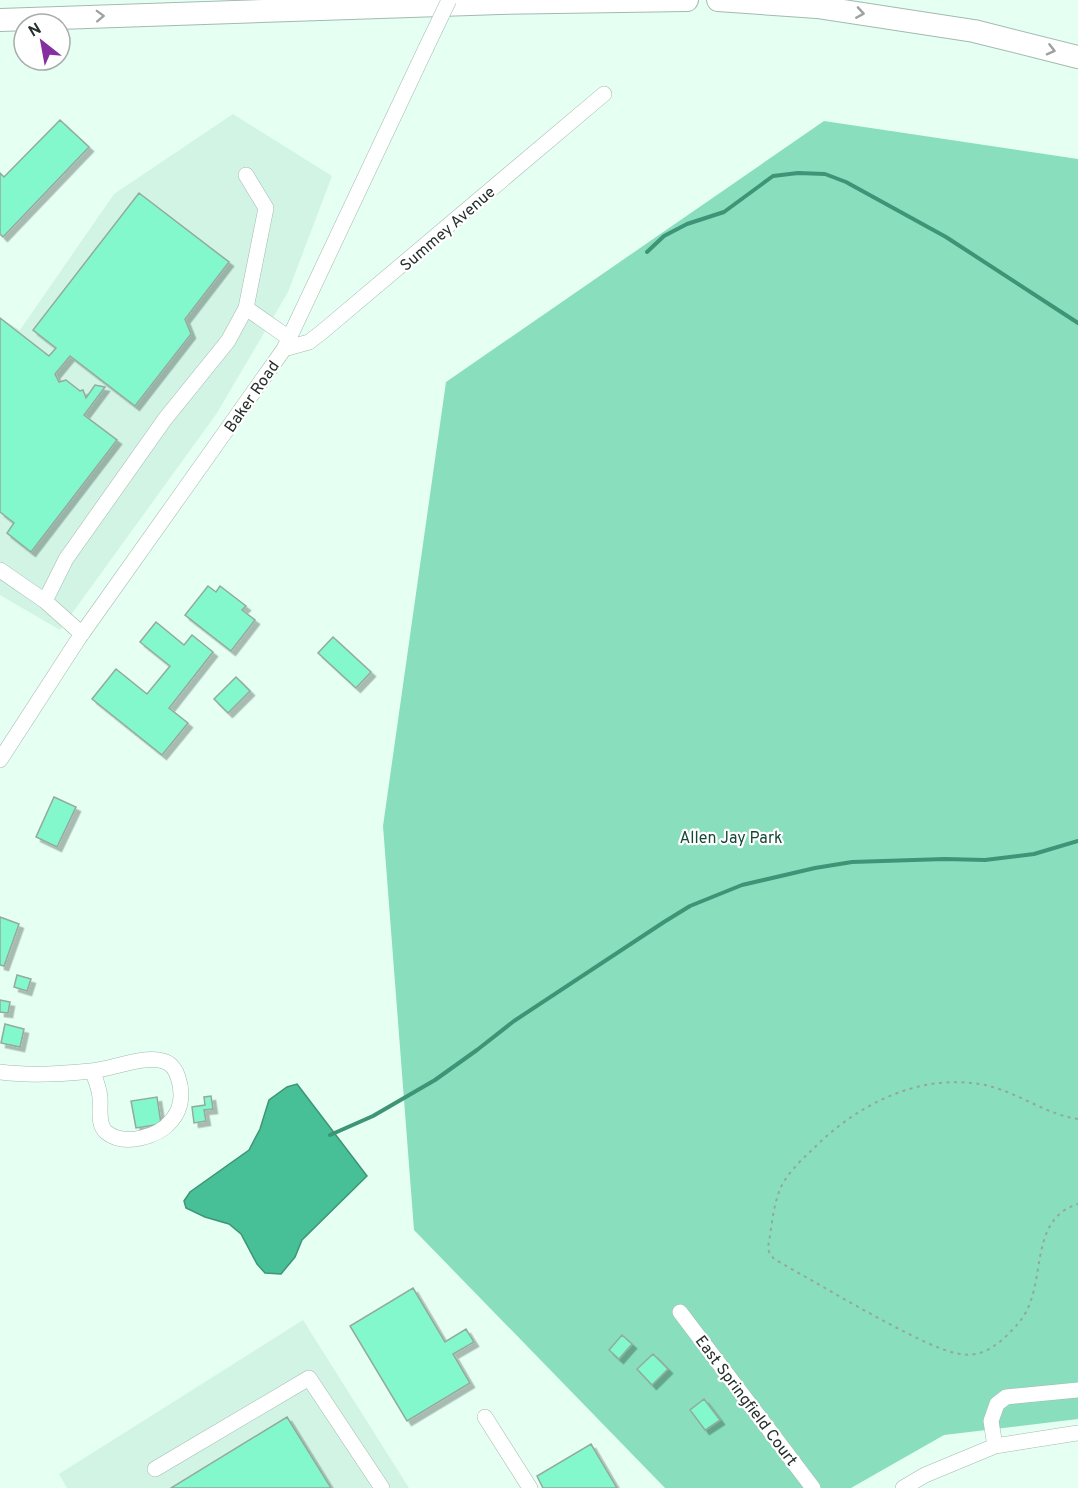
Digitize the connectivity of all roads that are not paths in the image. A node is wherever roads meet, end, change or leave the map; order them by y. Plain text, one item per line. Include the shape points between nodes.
1 (449, 0) edge
2 (687, 0) edge
3 (718, 0) edge
4 (0, 20) edge
5 (1078, 57) edge
6 (604, 94) dead end
7 (246, 175) dead end
8 (246, 308) junction
9 (286, 344) junction
10 (0, 570) edge
11 (45, 601) junction
12 (82, 634) junction
13 (0, 760) edge
14 (92, 1071) junction
15 (0, 1072) edge
16 (680, 1312) dead end
17 (1078, 1390) edge
18 (485, 1417) dead end
19 (1078, 1433) edge
20 (995, 1446) junction
21 (154, 1469) dead end
22 (382, 1488) edge
23 (530, 1488) edge
24 (813, 1488) edge
25 (903, 1488) edge

1 - 9 street, Baker Road, bridge
4 -> 2 highway
3 -> 5 highway via 817,7 963,29
6 - 9 street, Summey Avenue via 322,332 309,342
7 - 8 street via 266,208
8 - 9 street
8 - 11 street via 228,341 165,419 66,558
9 - 12 street, Baker Road
10 - 11 street
11 - 12 street
12 - 13 street, Baker Road
14 - 14 street via 98,1085 101,1123 105,1132 118,1138 130,1140 163,1129 180,1105 181,1087 169,1063 144,1061
14 - 15 street
16 - 24 street, East Springfield Court
17 - 20 street via 1006,1397 997,1404 991,1421
18 - 23 street
19 - 20 street
20 - 25 street
21 - 22 street via 309,1378

